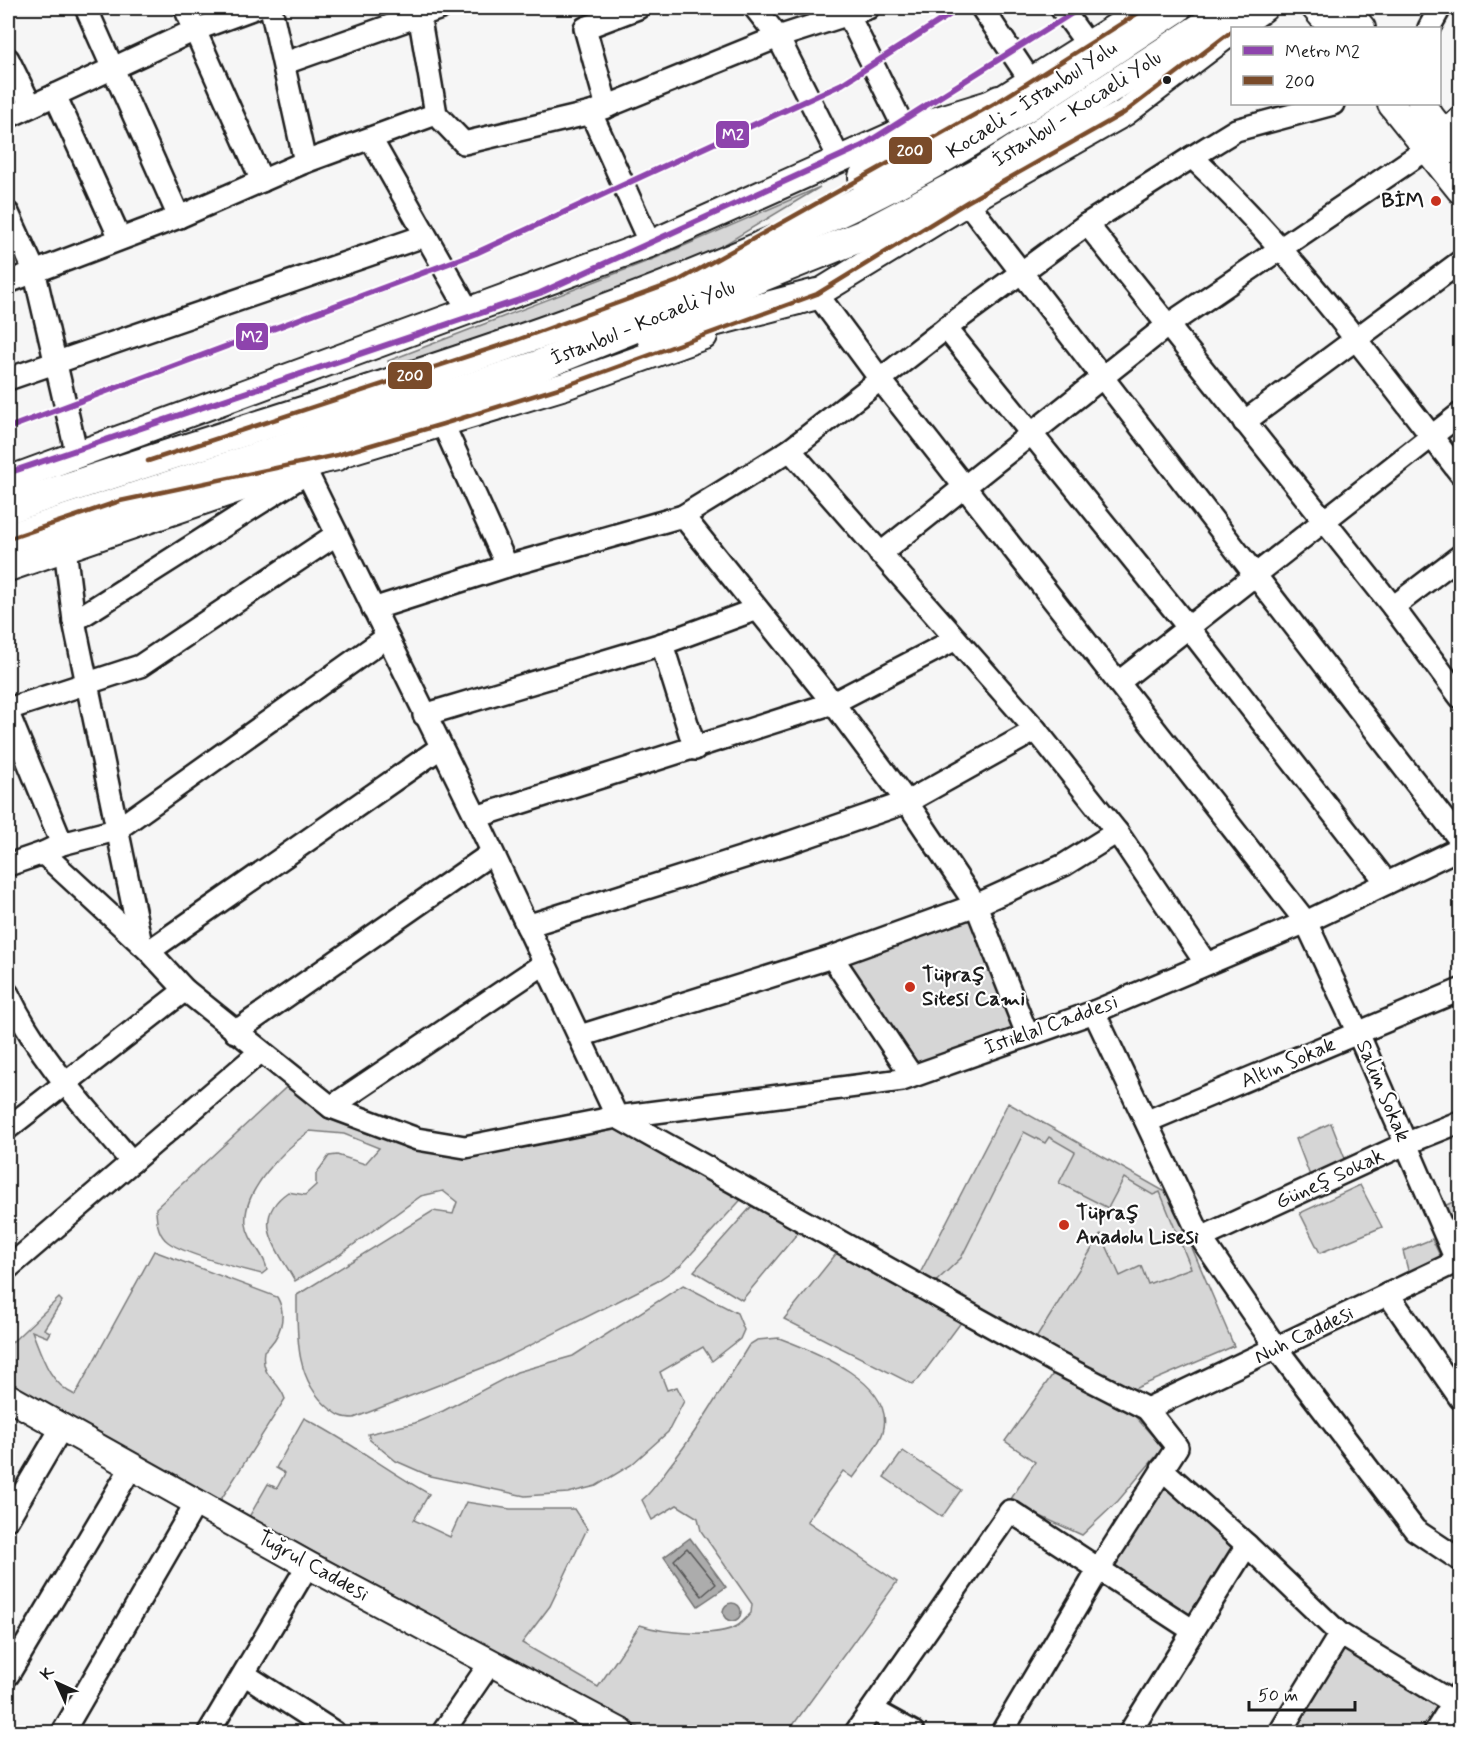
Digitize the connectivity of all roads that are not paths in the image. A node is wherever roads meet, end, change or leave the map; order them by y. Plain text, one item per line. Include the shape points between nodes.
1 (86, 8) edge
2 (185, 8) edge
3 (255, 8) edge
4 (271, 8) edge
5 (441, 8) edge
6 (638, 8) edge
7 (755, 8) edge
8 (982, 8) edge
9 (1061, 8) edge
10 (1146, 8) edge
11 (1176, 8) edge
12 (1232, 8) edge
13 (1267, 8) edge
14 (1346, 8) edge
15 (1440, 8) edge
16 (854, 10) edge
17 (418, 12) edge
18 (1238, 27) edge
19 (1361, 27) edge
20 (1430, 27) edge
21 (195, 30) junction
22 (1231, 33) edge
23 (778, 37) junction
24 (1088, 45) junction
25 (8, 59) edge
26 (285, 63) junction
27 (114, 68) junction
28 (1030, 80) junction
29 (55, 95) junction
30 (999, 101) junction
31 (1329, 105) edge
32 (1393, 105) edge
33 (1422, 105) edge
34 (31, 106) junction
35 (599, 110) junction
36 (436, 114) junction
37 (8, 117) edge
38 (905, 130) junction
39 (1443, 133) edge
40 (370, 139) junction
41 (1461, 154) edge
42 (1192, 157) junction
43 (840, 160) junction
44 (305, 162) junction
45 (262, 182) junction
46 (1461, 190) edge
47 (967, 202) junction
48 (8, 213) edge
49 (178, 217) junction
50 (1087, 224) junction
51 (424, 236) junction
52 (120, 238) junction
53 (650, 244) junction
54 (1282, 248) junction
55 (1461, 262) edge
56 (34, 270) junction
57 (1022, 273) junction
58 (678, 281) junction
59 (8, 282) edge
60 (817, 294) junction
61 (468, 310) junction
62 (1168, 325) junction
63 (946, 328) junction
64 (1354, 338) junction
65 (57, 363) junction
66 (538, 366) junction
67 (1103, 376) junction
68 (8, 380) edge
69 (880, 380) junction
70 (1461, 414) edge
71 (1244, 422) junction
72 (443, 424) junction
73 (1031, 432) junction
74 (1431, 435) junction
75 (790, 450) junction
76 (77, 455) junction
77 (337, 455) junction
78 (306, 470) junction
79 (1461, 473) edge
80 (8, 480) edge
81 (966, 487) junction
82 (120, 501) junction
83 (8, 508) edge
84 (683, 516) junction
85 (1323, 519) junction
86 (337, 534) junction
87 (8, 539) edge
88 (64, 548) junction
89 (880, 554) junction
90 (1461, 556) edge
91 (507, 566) junction
92 (8, 568) edge
93 (1255, 573) junction
94 (1393, 607) junction
95 (373, 609) junction
96 (757, 609) junction
97 (74, 621) junction
98 (1188, 627) junction
99 (387, 637) junction
100 (956, 639) junction
101 (662, 644) junction
102 (1119, 682) junction
103 (87, 685) junction
104 (1461, 697) edge
105 (833, 704) junction
106 (8, 711) edge
107 (424, 715) junction
108 (1036, 730) junction
109 (440, 748) junction
110 (695, 749) junction
111 (907, 802) junction
112 (476, 817) junction
113 (116, 830) junction
114 (1118, 832) junction
115 (1461, 840) edge
116 (52, 848) junction
117 (1461, 848) edge
118 (492, 853) junction
119 (8, 865) edge
120 (1387, 883) junction
121 (976, 905) junction
122 (1306, 922) junction
123 (526, 926) junction
124 (145, 948) junction
125 (832, 957) junction
126 (1205, 962) junction
127 (545, 963) junction
128 (185, 990) junction
129 (1461, 990) edge
130 (8, 994) edge
131 (1094, 1012) junction
132 (235, 1032) junction
133 (1358, 1033) junction
134 (1027, 1034) junction
135 (16, 1035) edge
136 (580, 1036) junction
137 (260, 1052) junction
138 (912, 1076) junction
139 (65, 1084) junction
140 (331, 1107) junction
141 (617, 1117) junction
142 (1148, 1121) junction
143 (1461, 1122) edge
144 (8, 1128) edge
145 (1405, 1144) junction
146 (132, 1161) junction
147 (1201, 1238) junction
148 (1459, 1261) edge
149 (8, 1268) edge
150 (1388, 1294) junction
151 (1277, 1349) junction
152 (8, 1397) edge
153 (1461, 1398) edge
154 (1147, 1409) junction
155 (62, 1427) junction
156 (132, 1466) junction
157 (1162, 1469) junction
158 (197, 1501) junction
159 (8, 1519) edge
160 (1247, 1545) junction
161 (1461, 1560) edge
162 (308, 1565) junction
163 (1099, 1569) junction
164 (1192, 1630) junction
165 (1340, 1634) junction
166 (491, 1662) junction
167 (244, 1674) junction
168 (8, 1675) edge
169 (1458, 1700) edge
170 (873, 1710) junction
171 (63, 1732) edge
172 (209, 1732) edge
173 (334, 1732) edge
174 (443, 1732) edge
175 (621, 1732) edge
176 (856, 1732) edge
177 (914, 1732) edge
178 (1002, 1732) edge
179 (1130, 1732) edge
180 (1280, 1732) edge
181 (1435, 1732) edge

1 - 27 street
2 - 21 street
3 - 21 street
4 - 26 street
5 - 17 street
6 - 35 street via 585,28
7 - 23 street
8 - 28 street
9 - 24 street
10 - 24 main road
11 - 58 highway, Kocaeli - İstanbul Yolu via 962,148 850,207
12 - 66 highway, İstanbul - Kocaeli Yolu via 977,175 864,235
13 - 18 main road
14 - 19 main road
15 - 20 street
16 - 23 street
16 - 38 street
17 - 26 street
17 - 36 street
21 - 27 street
21 - 45 street
22 - 47 main road via 1124,113
23 - 35 street
23 - 43 street
24 - 28 main road
25 - 34 street
26 - 44 street
27 - 29 street
27 - 49 street
28 - 30 main road
29 - 34 street
29 - 52 street
30 - 38 main road
30 - 58 highway
31 - 42 street via 1236,130
32 - 39 main road
33 - 39 main road
34 - 37 street
35 - 36 street via 464,144
35 - 53 street
36 - 40 street
38 - 43 main road
39 - 41 main road
39 - 46 main road
39 - 54 street
40 - 44 street
40 - 51 street
42 - 50 street
42 - 54 street
43 - 53 main road
44 - 45 street
45 - 49 street
47 - 57 street
47 - 60 main road
48 - 56 street
49 - 52 street
50 - 57 street
50 - 62 street
51 - 61 street
51 - 65 street
52 - 56 street
53 - 61 main road
54 - 62 street
54 - 64 street
55 - 64 street
56 - 59 street
56 - 65 street
57 - 63 street
57 - 67 street
58 - 83 highway, Kocaeli - İstanbul Yolu via 514,341
60 - 66 highway
60 - 69 street, Salim Sokak
60 - 72 main road via 565,386
61 - 76 main road
62 - 67 street
62 - 71 street
63 - 69 street
63 - 73 street
64 - 71 street
64 - 74 street
65 - 68 street
65 - 76 street
66 - 82 highway, İstanbul - Kocaeli Yolu
67 - 73 street
67 - 93 street
69 - 75 street
69 - 81 street, Salim Sokak
70 - 74 street
71 - 85 street
72 - 77 main road
72 - 91 street
73 - 81 street
73 - 98 street
74 - 79 street
74 - 85 street
75 - 84 street
75 - 89 street
76 - 80 main road
77 - 78 main road
77 - 82 highway
78 - 86 street
78 - 88 main road
78 - 97 street
81 - 89 street
81 - 102 street, Salim Sokak
82 - 87 highway, İstanbul - Kocaeli Yolu
84 - 91 street
84 - 96 street
85 - 93 street
85 - 94 street
86 - 95 street
86 - 103 street via 140,666
88 - 92 main road
88 - 97 street
89 - 100 street
90 - 94 street
91 - 95 street
93 - 98 street
93 - 115 street
94 - 104 street
95 - 99 street
96 - 101 street
96 - 105 street
97 - 103 street
98 - 102 street
98 - 120 street
99 - 107 street
99 - 113 street
100 - 105 street
100 - 108 street
101 - 107 street
101 - 110 street
102 - 122 street, Salim Sokak
103 - 106 street
103 - 113 street
105 - 110 street
105 - 111 street
106 - 116 street
107 - 109 street
108 - 111 street
108 - 114 street
109 - 112 street
109 - 124 street
110 - 112 street
111 - 121 street
111 - 123 street via 791,843
112 - 118 street
113 - 116 street
113 - 124 street
114 - 121 street via 1064,865
114 - 126 street
116 - 119 street
116 - 124 street, İstiklal Caddesi
117 - 120 street, İstiklal Caddesi
118 - 123 street
118 - 132 street
120 - 122 street, İstiklal Caddesi
121 - 125 street
121 - 134 street
122 - 126 street, İstiklal Caddesi
122 - 133 street, Salim Sokak
123 - 127 street
124 - 128 street, İstiklal Caddesi
125 - 136 street
125 - 138 street
126 - 131 street, İstiklal Caddesi
127 - 136 street
127 - 140 street
128 - 132 street, İstiklal Caddesi
128 - 139 street
129 - 133 street, Altın Sokak
130 - 135 street
131 - 134 street, İstiklal Caddesi
131 - 142 street
132 - 137 street, İstiklal Caddesi
133 - 142 street, Altın Sokak
133 - 145 street, Salim Sokak
134 - 138 street, İstiklal Caddesi
135 - 139 street
136 - 141 street
137 - 140 street, İstiklal Caddesi
137 - 146 street
138 - 141 street, İstiklal Caddesi
139 - 144 street
139 - 146 street
140 - 141 street, İstiklal Caddesi via 417,1139 465,1146
141 - 154 street via 1059,1364
142 - 147 street
143 - 145 street, Güneş Sokak
145 - 147 street, Güneş Sokak
145 - 148 street, Salim Sokak
146 - 149 street
147 - 151 street
148 - 150 street, Nuh Caddesi
150 - 151 street, Nuh Caddesi
150 - 153 street
151 - 154 street, Nuh Caddesi
151 - 161 street via 1415,1530
152 - 155 main road, Tuğrul Caddesi
154 - 157 street via 1177,1447
155 - 156 main road, Tuğrul Caddesi
155 - 159 street
156 - 158 main road, Tuğrul Caddesi
156 - 168 street
157 - 160 street
157 - 163 street
158 - 162 main road, Tuğrul Caddesi
158 - 171 street
160 - 164 street
160 - 165 street
162 - 166 main road, Tuğrul Caddesi
162 - 167 street
163 - 164 street
163 - 170 street via 1010,1511
163 - 178 street
164 - 179 street
165 - 169 street
165 - 180 street
166 - 174 street
166 - 175 main road, Tuğrul Caddesi
167 - 172 street
167 - 173 street
169 - 181 street
170 - 176 street
170 - 177 street

